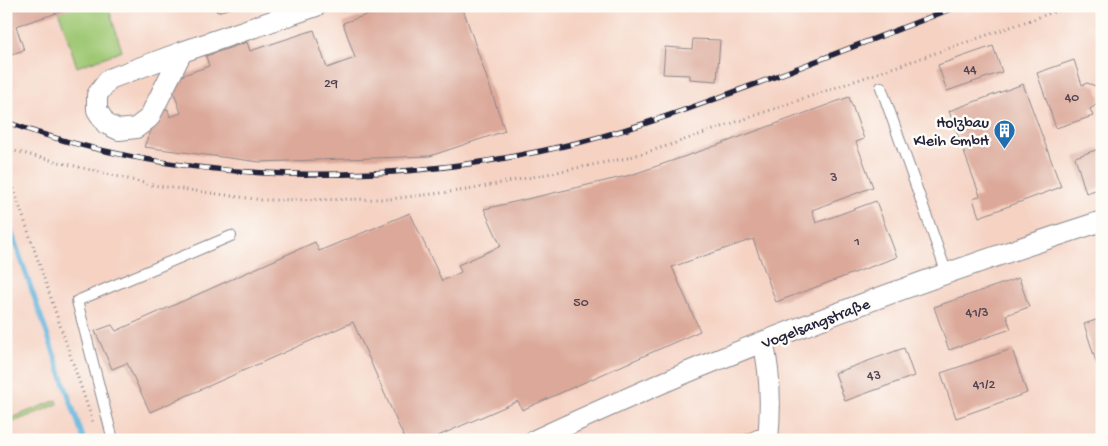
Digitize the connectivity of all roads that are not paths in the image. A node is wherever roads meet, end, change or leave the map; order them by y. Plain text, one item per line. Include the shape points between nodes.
1 (316, 6) edge
2 (182, 52) dead end
3 (881, 87) dead end
4 (1102, 221) edge
5 (231, 236) dead end
6 (947, 274) junction
7 (763, 342) junction
8 (768, 437) edge
9 (113, 440) edge
10 (535, 440) edge
11 (747, 440) edge

1 - 2 street
3 - 6 lane
4 - 6 street, Vogelsangstraße
5 - 9 lane via 77,302
6 - 7 street, Vogelsangstraße
7 - 8 street via 767,358
7 - 10 street, Vogelsangstraße
8 - 11 lane via 757,435

